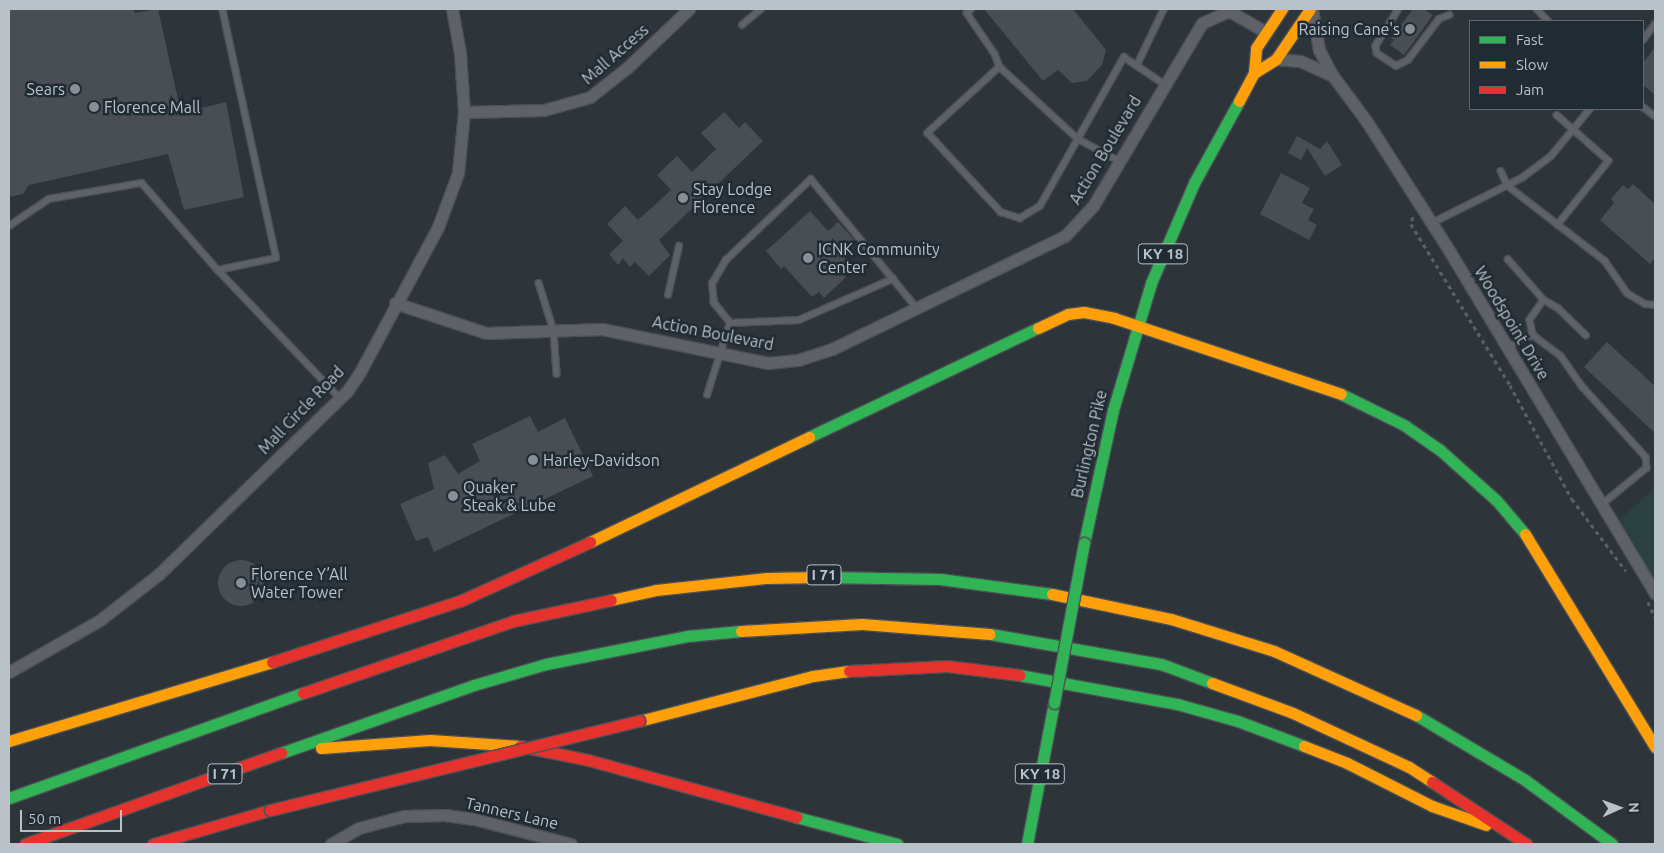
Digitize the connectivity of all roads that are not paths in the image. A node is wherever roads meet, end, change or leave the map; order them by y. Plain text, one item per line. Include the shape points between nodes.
1 (222, 9) edge
2 (452, 9) edge
3 (689, 9) edge
4 (761, 9) edge
5 (972, 9) edge
6 (1164, 9) edge
7 (1282, 9) edge
8 (1311, 9) edge
9 (1399, 9) edge
10 (1537, 9) edge
11 (1449, 15) dead end
12 (1547, 20) edge
13 (1655, 24) edge
14 (742, 25) dead end
15 (1266, 32) junction
16 (1644, 39) edge
17 (1276, 59) junction
18 (1137, 65) junction
19 (1000, 67) junction
20 (1254, 73) junction
21 (1333, 76) junction
22 (1164, 84) junction
23 (1644, 108) edge
24 (1589, 110) edge
25 (464, 112) junction
26 (1557, 115) dead end
27 (1655, 116) edge
28 (1573, 129) junction
29 (1078, 139) junction
30 (1119, 161) junction
31 (1501, 171) dead end
32 (1508, 186) junction
33 (1432, 223) junction
34 (1558, 225) junction
35 (9, 226) edge
36 (680, 246) dead end
37 (1508, 259) dead end
38 (218, 270) junction
39 (893, 279) junction
40 (538, 283) dead end
41 (668, 295) dead end
42 (1544, 300) junction
43 (395, 303) junction
44 (1655, 305) edge
45 (918, 308) junction
46 (730, 323) junction
47 (1136, 326) junction
48 (554, 331) junction
49 (1533, 335) junction
50 (1586, 335) dead end
51 (1507, 348) junction
52 (720, 354) junction
53 (557, 374) dead end
54 (707, 395) dead end
55 (340, 398) junction
56 (1602, 505) junction
57 (1651, 596) edge
58 (9, 672) edge
59 (9, 741) edge
60 (1655, 747) edge
61 (298, 749) junction
62 (9, 798) edge
63 (1511, 833) junction
64 (25, 844) edge
65 (153, 844) edge
66 (331, 844) edge
67 (570, 844) edge
68 (897, 844) edge
69 (1027, 844) edge
70 (1526, 844) edge
71 (1612, 844) edge

1 - 38 lane via 276,258
2 - 25 street, Mall Circle Road via 460,53
3 - 25 street, Mall Access via 621,73 590,97 544,110
4 - 14 lane
5 - 19 lane via 967,13 996,54
6 - 18 lane
7 - 15 main road, Burlington Pike / KY 18
8 - 17 main road, Burlington Pike / KY 18
8 - 21 street, Woodspoint Drive via 1320,50
9 - 11 lane via 1376,46 1377,53 1396,66 1408,60 1439,19
10 - 12 lane
13 - 16 lane
15 - 20 main road, Burlington Pike / KY 18 via 1256,48
15 - 22 street, Action Boulevard via 1229,11 1210,17 1194,33
17 - 20 main road, Burlington Pike / KY 18
17 - 21 street, Woodspoint Drive via 1300,61
18 - 22 lane
18 - 29 lane via 1124,57
19 - 29 lane
19 - 29 lane via 928,133 1001,212 1020,218 1040,206
20 - 47 main road, Burlington Pike / KY 18 via 1189,194
21 - 33 street, Woodspoint Drive via 1367,122
22 - 30 street, Action Boulevard
23 - 27 lane
24 - 28 lane
25 - 43 street, Mall Circle Road via 458,173 451,197 438,227
26 - 28 lane
28 - 32 lane via 1551,156
28 - 34 lane via 1609,161
29 - 30 lane
30 - 45 street, Action Boulevard via 1093,206 1065,236
31 - 32 lane
32 - 33 lane
32 - 34 lane
33 - 51 street, Woodspoint Drive
34 - 44 lane via 1605,261 1627,292 1645,304
35 - 38 lane via 49,200 142,183
36 - 41 lane
37 - 42 lane
38 - 55 lane
39 - 45 lane
39 - 46 lane via 799,320
39 - 46 lane via 811,179 726,260 712,284 714,303
40 - 48 lane
42 - 49 lane via 1530,320
42 - 50 lane via 1558,308
43 - 48 street, Action Boulevard via 469,330 504,334
43 - 55 street, Mall Circle Road via 372,352
45 - 52 street, Action Boulevard via 832,350 798,360 768,362
46 - 52 lane
47 - 59 main road via 1099,314 1068,314 531,570 460,600 359,636
47 - 60 main road via 1353,398 1404,425 1440,450 1497,502 1525,534
47 - 69 main road, Burlington Pike / KY 18, bridge via 1103,452
48 - 52 street, Action Boulevard via 614,330
48 - 53 lane
49 - 51 lane
49 - 56 lane via 1561,356 1583,387 1646,457 1648,468
51 - 56 street, Woodspoint Drive
52 - 54 lane
55 - 58 street, Mall Circle Road via 159,574 100,620
56 - 57 street, Woodspoint Drive
61 - 63 main road, I 71 via 474,686 601,652 688,636 808,625 924,627 987,633 1161,664 1206,679 1293,713 1409,767
61 - 64 main road, I 71
61 - 68 main road via 430,740 519,746 588,760
62 - 71 main road, I 71 via 513,621 665,589 777,577 886,576 1035,590 1170,618 1274,651 1400,706 1467,744 1525,780
63 - 65 main road, bridge via 1432,806 1347,763 1238,721 1169,703 1004,672 947,666 813,676 270,810
63 - 70 main road, I 71
66 - 67 street, Tanners Lane via 359,828 404,816 445,815 474,819

